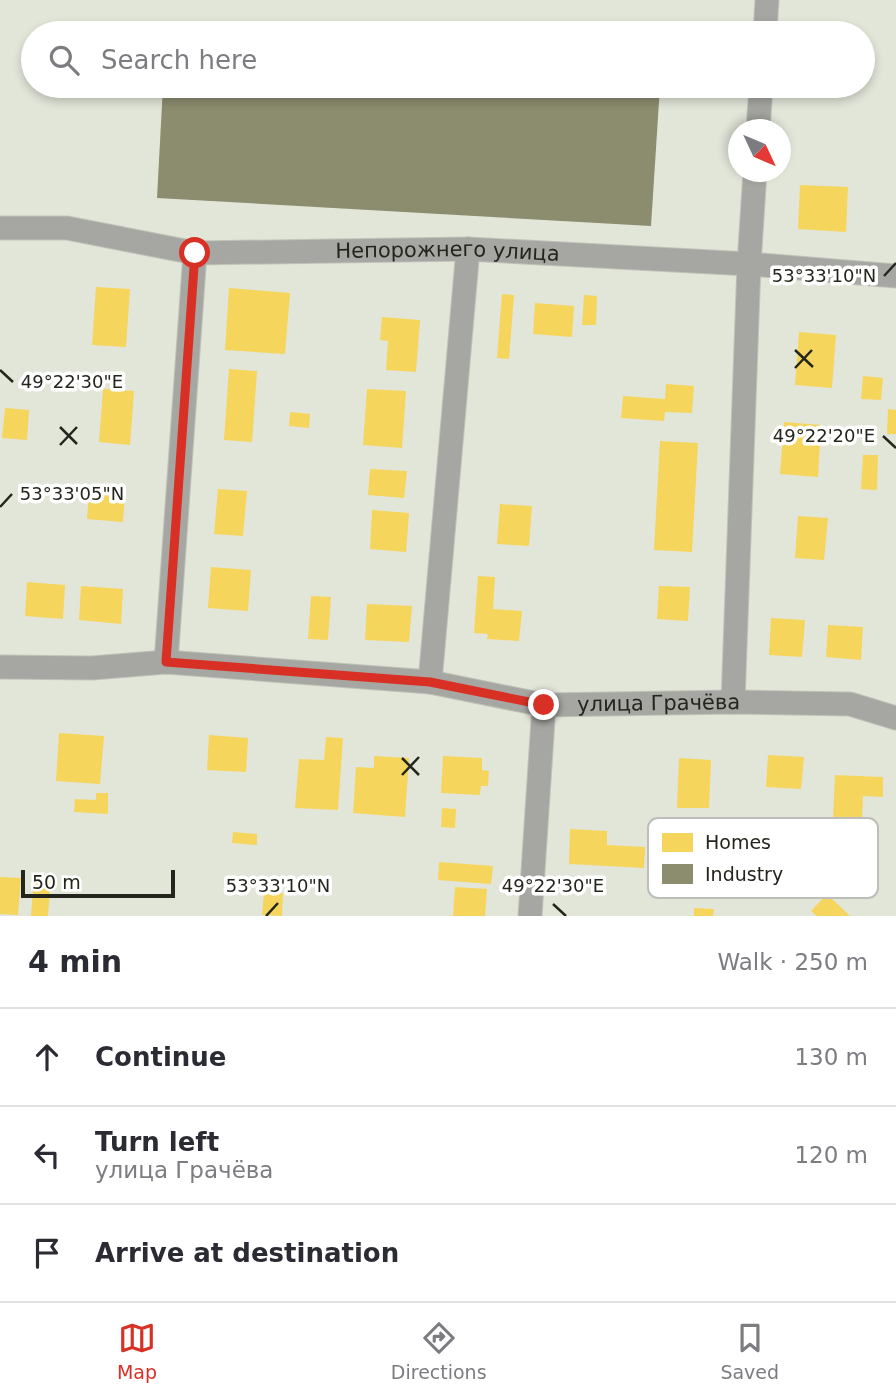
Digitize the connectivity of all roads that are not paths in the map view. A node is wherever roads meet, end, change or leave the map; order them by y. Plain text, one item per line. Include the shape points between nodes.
1 (767, 0) edge
2 (766, 21) edge
3 (760, 98) edge
4 (759, 119) edge
5 (754, 182) edge
6 (0, 228) edge
7 (468, 249) junction
8 (195, 253) junction
9 (749, 264) junction
10 (896, 276) edge
11 (166, 662) junction
12 (0, 667) edge
13 (430, 682) junction
14 (733, 702) junction
15 (544, 705) junction
16 (896, 718) edge
17 (530, 916) edge

1 - 2 street
3 - 4 street
5 - 9 street
6 - 8 street, Непорожнего улица via 67,228
7 - 8 street, Непорожнего улица
7 - 9 street, Непорожнего улица
7 - 13 street
8 - 11 street
9 - 10 street, Непорожнего улица
9 - 14 street
11 - 12 street, улица Грачёва via 92,668
11 - 13 street, улица Грачёва
13 - 15 street, улица Грачёва
14 - 15 street, улица Грачёва
14 - 16 street, улица Грачёва via 850,704
15 - 17 street

